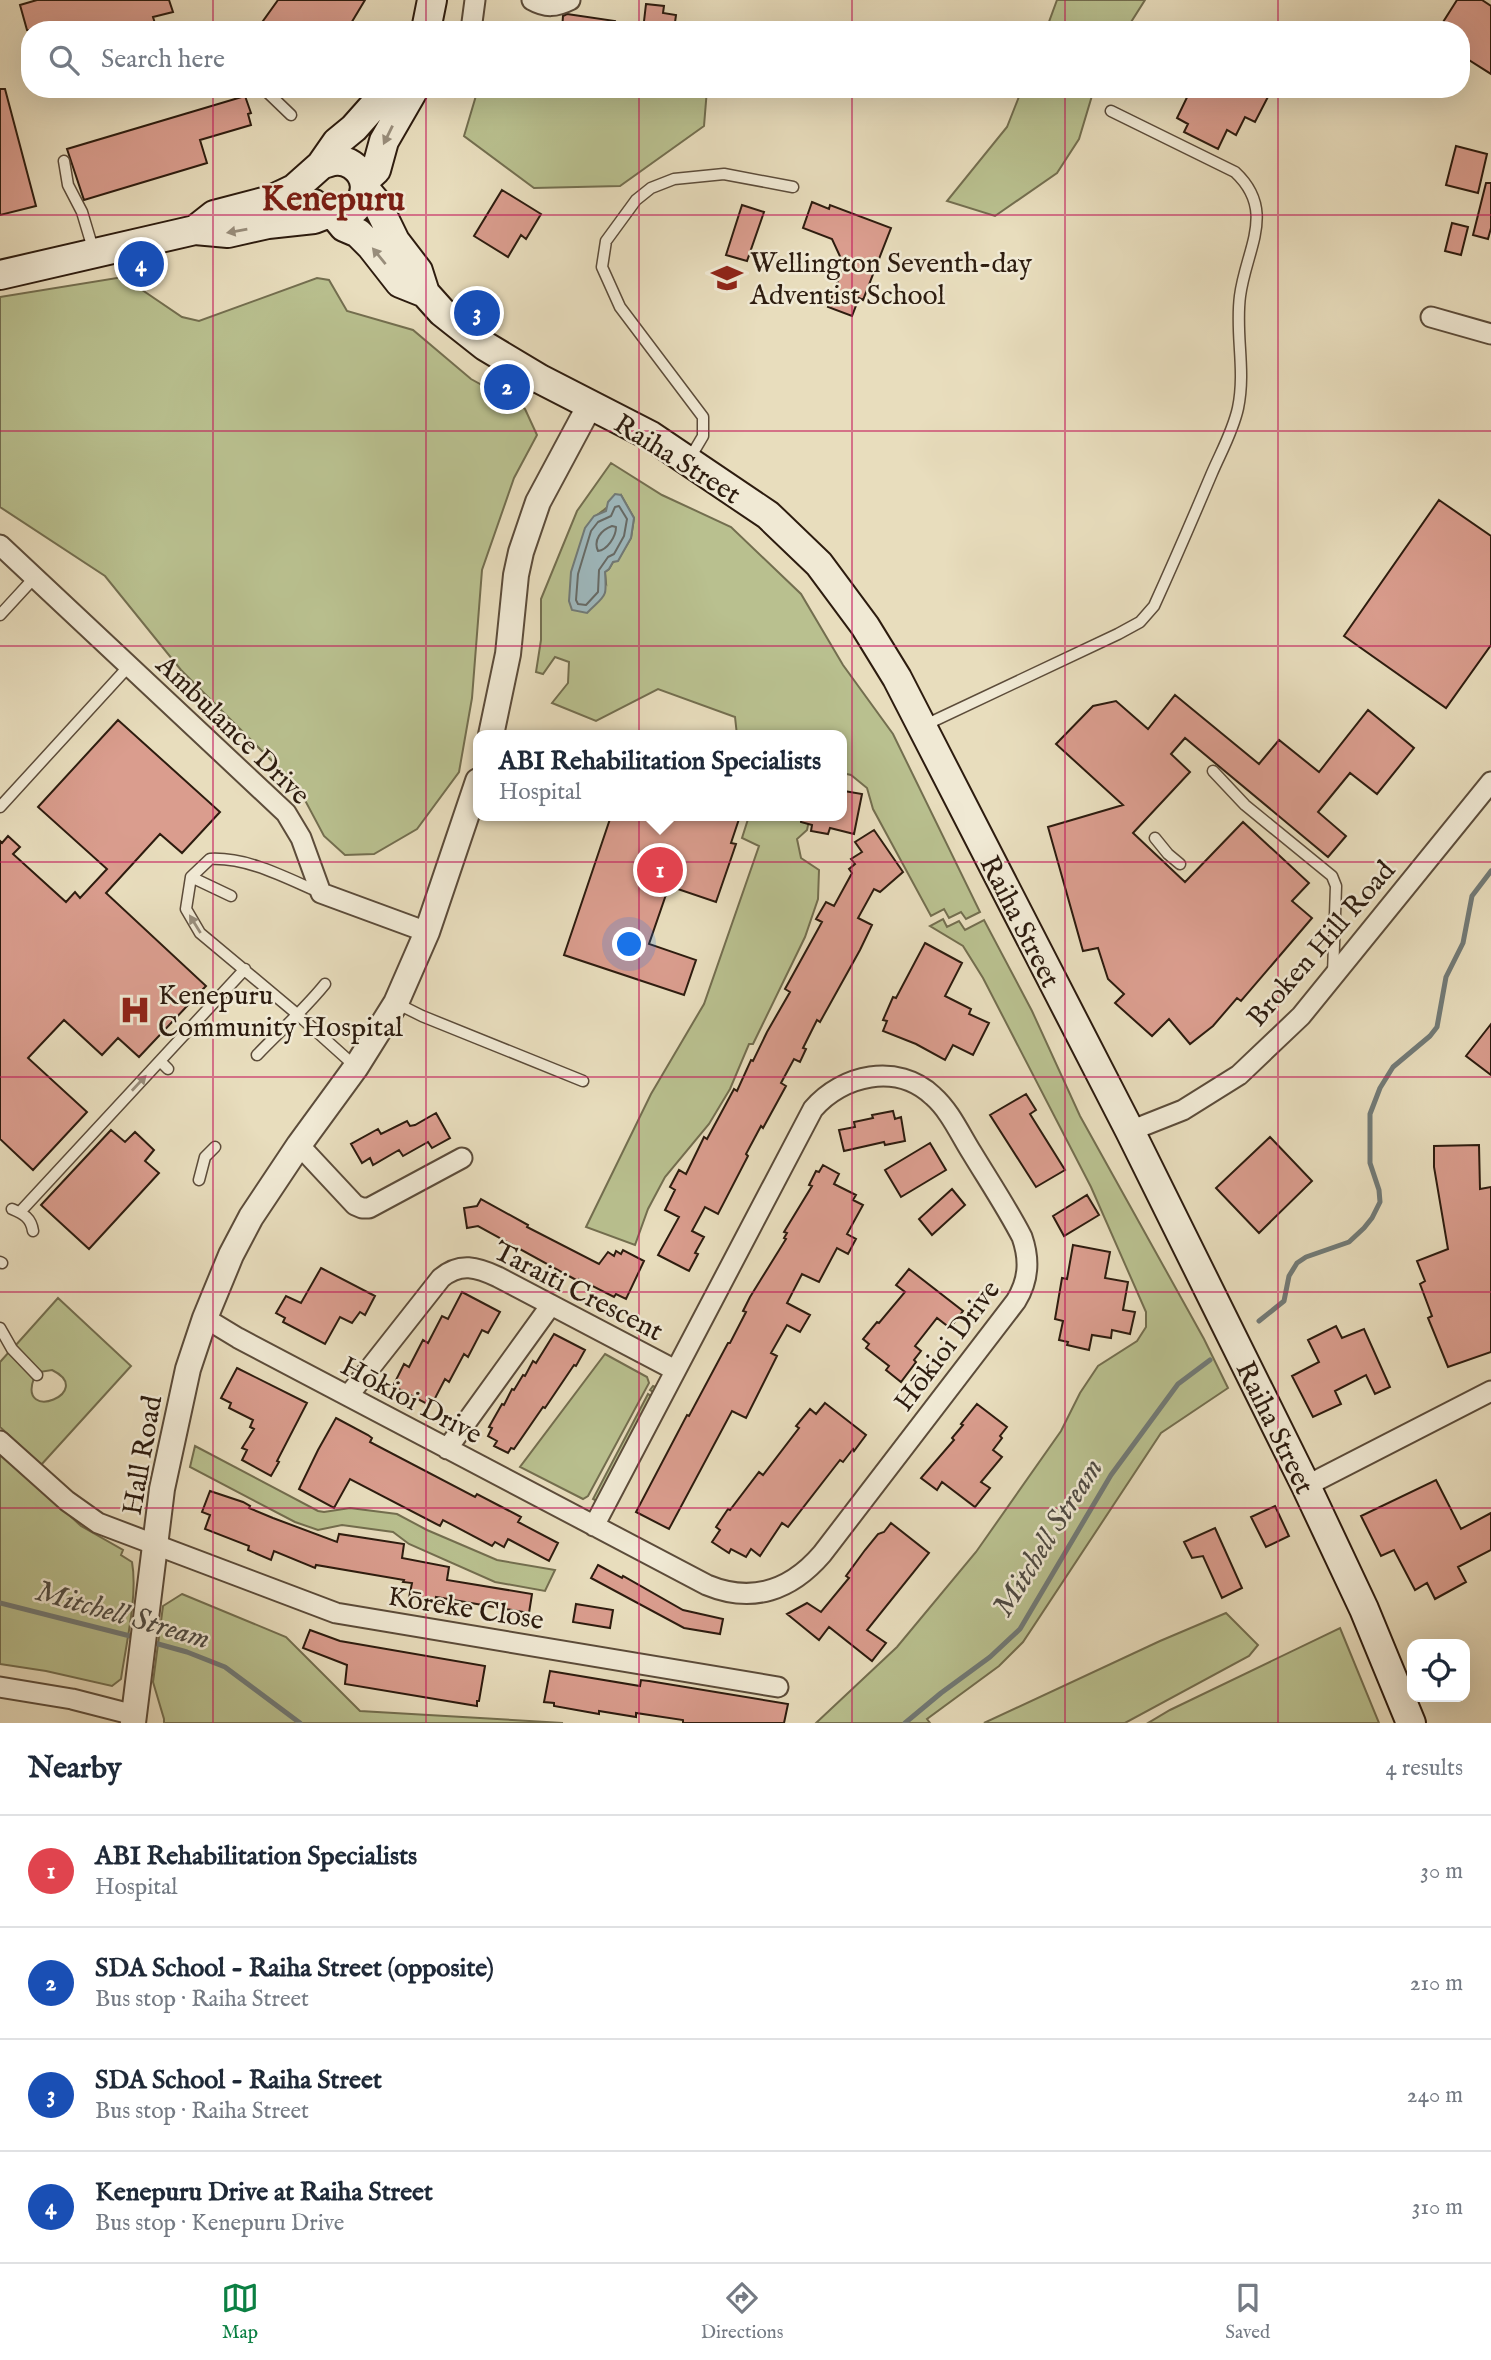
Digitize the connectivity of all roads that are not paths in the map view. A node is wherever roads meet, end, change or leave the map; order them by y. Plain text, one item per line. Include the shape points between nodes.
1 (432, 0) edge
2 (475, 0) edge
3 (532, 0) edge
4 (570, 0) edge
5 (428, 21) edge
6 (472, 21) edge
7 (273, 98) edge
8 (380, 98) edge
9 (409, 98) edge
10 (1111, 111) dead end
11 (291, 115) dead end
12 (64, 161) dead end
13 (317, 169) junction
14 (364, 185) junction
15 (793, 187) dead end
16 (331, 215) junction
17 (195, 230) junction
18 (94, 253) junction
19 (0, 275) edge
20 (425, 293) junction
21 (1431, 317) dead end
22 (1491, 334) edge
23 (590, 405) junction
24 (687, 462) junction
25 (0, 545) edge
26 (35, 577) junction
27 (0, 615) edge
28 (129, 666) junction
29 (923, 727) junction
30 (492, 730) edge
31 (1213, 771) dead end
32 (1491, 782) edge
33 (473, 796) edge
34 (0, 807) edge
35 (1155, 838) dead end
36 (1180, 864) dead end
37 (191, 877) junction
38 (321, 893) junction
39 (231, 896) dead end
40 (428, 932) junction
41 (245, 969) junction
42 (1333, 977) junction
43 (326, 984) dead end
44 (396, 1003) junction
45 (298, 1014) junction
46 (197, 1020) junction
47 (206, 1029) dead end
48 (257, 1055) dead end
49 (160, 1061) junction
50 (356, 1067) junction
51 (168, 1069) dead end
52 (583, 1081) dead end
53 (1130, 1131) junction
54 (299, 1145) junction
55 (215, 1147) dead end
56 (462, 1158) dead end
57 (199, 1180) dead end
58 (33, 1231) dead end
59 (551, 1305) junction
60 (205, 1318) junction
61 (0, 1328) edge
62 (675, 1370) junction
63 (37, 1375) dead end
64 (1491, 1391) edge
65 (348, 1396) junction
66 (0, 1441) edge
67 (447, 1450) junction
68 (1306, 1486) junction
69 (594, 1526) junction
70 (155, 1544) junction
71 (0, 1686) edge
72 (778, 1687) dead end
73 (133, 1719) edge
74 (1410, 1723) edge

1 - 5 main road
2 - 6 street
3 - 4 street via 554,7
7 - 11 lane
8 - 13 main road
9 -> 14 main road via 384,141 376,170
10 - 29 lane via 1234,172 1255,200 1256,232 1240,297 1238,410 1154,606 1140,622
12 - 18 lane via 68,185
13 - 14 main road via 337,160 346,162 360,173
13 - 16 main road via 310,179 310,197 319,210
13 - 17 main road via 294,189 214,215
14 - 16 main road via 363,198 352,212
14 - 20 main road, Raiha Street via 395,241 418,271
15 - 24 lane via 724,174 674,179 636,200 606,241 602,267 620,307 703,417 703,436
16 -> 17 main road via 228,233
20 -> 16 main road, Raiha Street via 401,283 358,233
17 - 18 main road
18 - 19 main road
20 - 23 main road, Raiha Street via 485,346
21 - 22 street
23 - 24 main road, Raiha Street via 651,436
23 - 30 street via 538,502 521,552 508,654
24 - 29 main road, Raiha Street via 768,514 819,564 865,626
25 - 26 street, Ambulance Drive
26 - 27 lane
26 - 28 street, Ambulance Drive
28 - 34 lane
28 - 38 street, Ambulance Drive via 286,813 301,838
29 - 53 main road, Raiha Street
31 - 42 lane via 1245,805 1332,876 1336,886
32 - 42 street, Broken Hill Road
33 - 40 street, Hall Road
35 - 36 lane
37 - 38 lane via 210,859 229,858
37 - 39 lane
41 -> 37 lane via 200,933 186,909
38 - 40 street
40 - 44 street, Hall Road
41 - 45 lane
41 - 46 lane
42 - 53 street, Broken Hill Road via 1301,1016 1239,1074 1183,1110
43 - 45 lane
44 - 50 street, Hall Road
44 - 52 lane
45 - 48 lane
45 - 50 lane
46 - 47 lane
46 - 49 lane
49 - 51 lane
58 -> 49 lane via 27,1216 16,1211
50 - 54 street, Hall Road
53 - 68 main road, Raiha Street
54 - 56 street via 362,1209
54 - 60 street, Hall Road via 251,1217
55 - 57 lane via 205,1157
59 - 62 street, Taraiti Crescent
59 - 65 street, Taraiti Crescent via 480,1269 451,1271
59 - 67 street
60 - 65 street, Hōkioi Drive
60 - 70 street, Hall Road via 177,1415
61 - 63 lane via 12,1349
62 - 69 street, Hōkioi Drive
62 - 69 street, Hōkioi Drive via 821,1100 846,1083 879,1076 906,1080 933,1096 1022,1237 1028,1260 1026,1279 1016,1301 822,1554 803,1574 782,1586 734,1593 707,1586
64 - 68 street
65 - 67 street, Hōkioi Drive
66 - 70 street, Kōreke Close via 86,1515
67 - 69 street, Hōkioi Drive
68 - 74 main road, Raiha Street via 1364,1609
70 - 72 street, Kōreke Close via 347,1616
70 - 73 street, Hall Road
71 - 73 street via 62,1697

